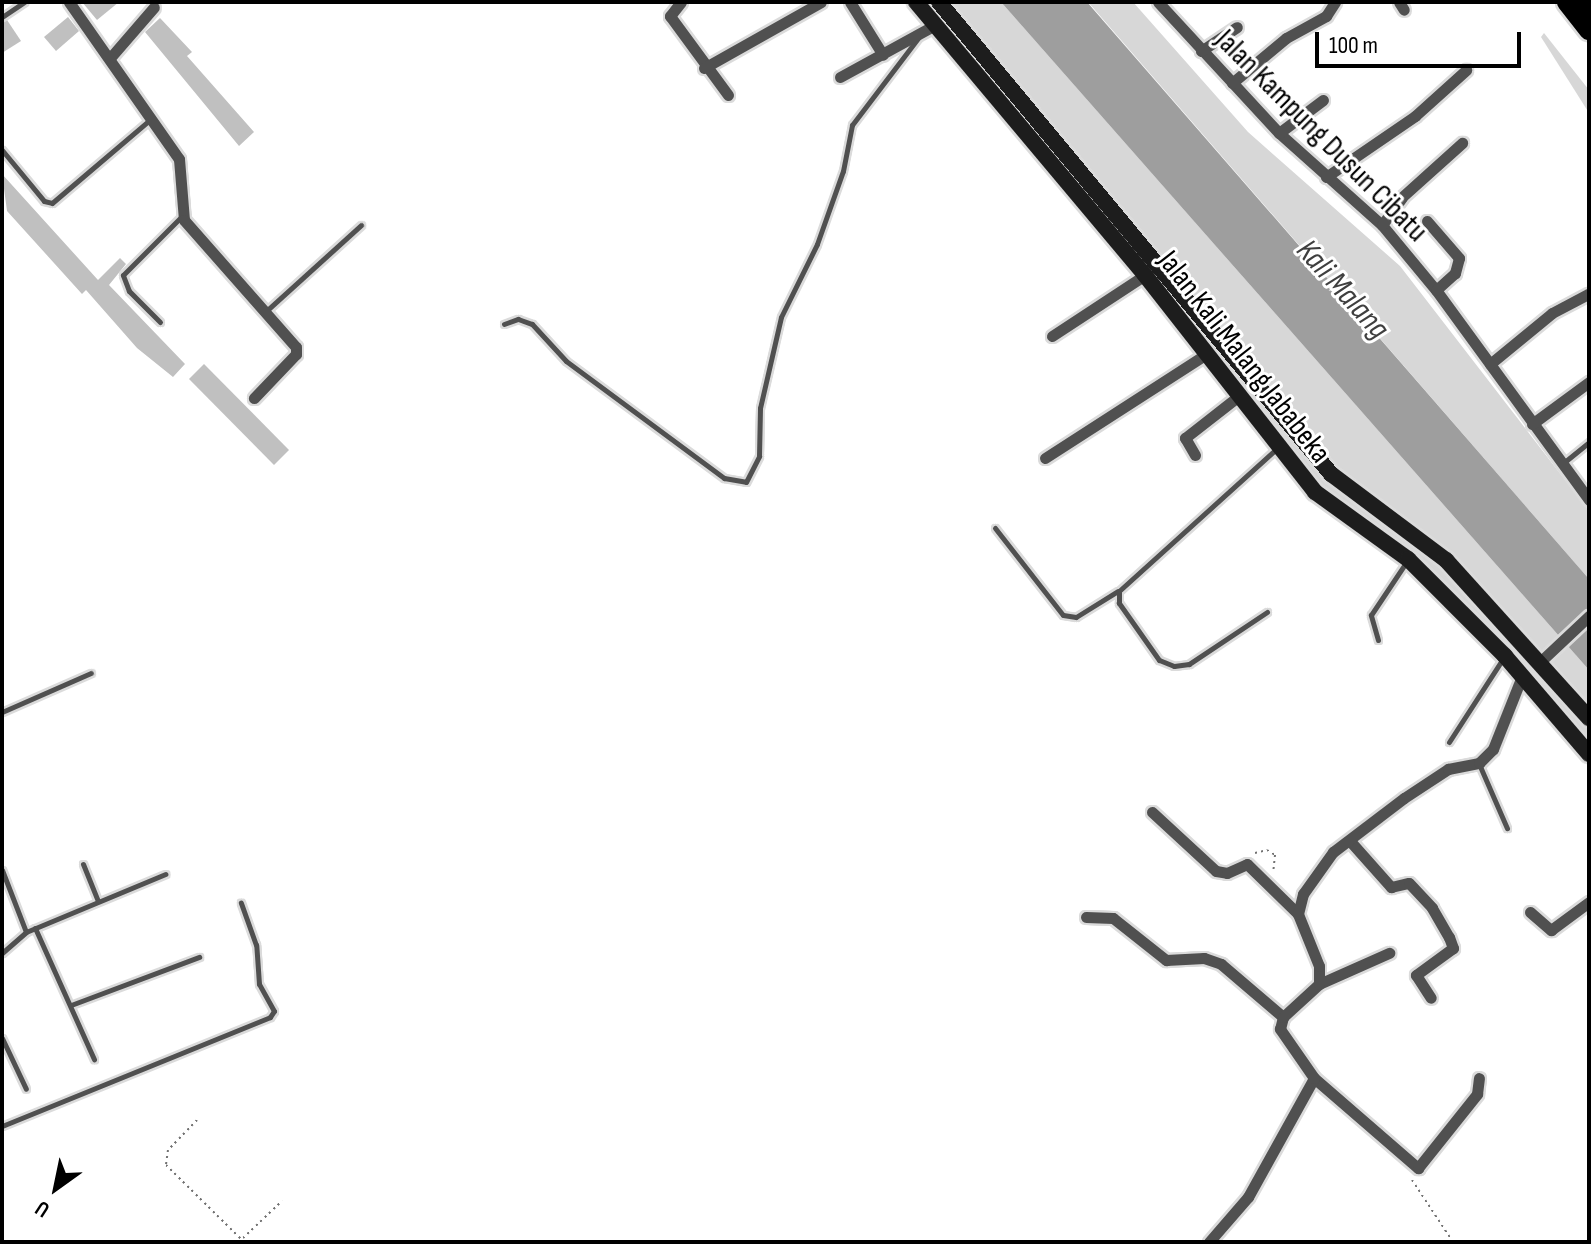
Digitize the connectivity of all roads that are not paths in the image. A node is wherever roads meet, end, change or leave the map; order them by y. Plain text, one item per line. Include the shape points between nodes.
1 (24, 2) edge
2 (69, 2) edge
3 (681, 2) edge
4 (821, 2) edge
5 (850, 2) edge
6 (916, 2) edge
7 (939, 2) edge
8 (1158, 2) edge
9 (1335, 2) edge
10 (1567, 2) edge
11 (154, 7) dead end
12 (2, 17) edge
13 (1237, 27) dead end
14 (928, 29) junction
15 (1589, 30) edge
16 (1201, 51) junction
17 (883, 55) junction
18 (110, 58) junction
19 (704, 68) junction
20 (1466, 70) dead end
21 (840, 77) dead end
22 (1232, 83) junction
23 (728, 95) dead end
24 (1323, 100) dead end
25 (152, 118) junction
26 (1279, 133) junction
27 (1462, 143) dead end
28 (2, 150) edge
29 (1326, 177) junction
30 (182, 216) junction
31 (1427, 221) dead end
32 (361, 225) dead end
33 (1382, 225) junction
34 (1145, 275) junction
35 (1436, 290) junction
36 (1588, 294) edge
37 (263, 313) junction
38 (160, 322) dead end
39 (504, 324) dead end
40 (1052, 336) dead end
41 (1208, 353) junction
42 (1490, 364) junction
43 (1589, 382) edge
44 (1240, 395) junction
45 (254, 398) dead end
46 (1532, 424) junction
47 (1297, 433) junction
48 (1589, 442) edge
49 (1277, 448) junction
50 (1195, 455) dead end
51 (1045, 458) dead end
52 (1561, 465) junction
53 (1589, 500) edge
54 (995, 528) dead end
55 (1408, 559) junction
56 (1119, 591) junction
57 (1267, 612) dead end
58 (1589, 616) edge
59 (1378, 640) dead end
60 (1505, 656) junction
61 (1541, 661) junction
62 (91, 673) dead end
63 (1522, 676) junction
64 (2, 712) edge
65 (1589, 718) edge
66 (1449, 742) dead end
67 (1589, 754) edge
68 (1479, 763) junction
69 (1152, 812) dead end
70 (1507, 828) dead end
71 (1350, 841) junction
72 (83, 864) dead end
73 (2, 870) edge
74 (165, 874) dead end
75 (5, 888) edge
76 (98, 901) junction
77 (1589, 902) edge
78 (241, 903) dead end
79 (1530, 912) dead end
80 (1298, 914) junction
81 (1086, 917) dead end
82 (35, 928) junction
83 (26, 932) junction
84 (2, 953) edge
85 (1389, 953) dead end
86 (199, 957) dead end
87 (1319, 984) junction
88 (1431, 998) dead end
89 (71, 1005) junction
90 (1283, 1017) junction
91 (2, 1038) edge
92 (94, 1059) dead end
93 (1314, 1078) junction
94 (1479, 1078) dead end
95 (26, 1089) dead end
96 (2, 1126) edge
97 (1209, 1242) edge

1 - 12 lane
2 - 18 street
3 - 19 street via 670,16
4 - 19 street
5 - 17 street
6 - 14 main road, Jalan Kali Malang Jababeka
7 - 47 main road, Jalan Kali Malang Jababeka
8 - 16 street, Jalan Kampung Dusun Cibatu
9 - 22 street via 1326,16 1286,38
10 - 15 highway
11 - 18 street
13 - 16 street
14 - 17 street
14 - 34 main road, Jalan Kali Malang Jababeka
14 - 39 lane via 852,125 843,171 817,244 781,317 760,408 759,456 746,482 724,478 566,361 532,324 518,319
16 - 22 street, Jalan Kampung Dusun Cibatu
17 - 21 street
18 - 25 street
19 - 23 street
20 - 29 street via 1415,116
22 - 26 street, Jalan Kampung Dusun Cibatu
24 - 26 street
25 - 28 lane via 52,203 44,201
25 - 30 street via 179,159
26 - 29 street, Jalan Kampung Dusun Cibatu
27 - 33 street via 1402,197
29 - 33 street, Jalan Kampung Dusun Cibatu
30 - 37 street
30 - 38 lane via 123,275 129,291
31 - 35 street via 1459,258 1455,273
32 - 37 lane
33 - 35 street, Jalan Kampung Dusun Cibatu
34 - 40 street
34 - 41 main road, Jalan Kali Malang Jababeka
35 - 42 street, Jalan Kampung Dusun Cibatu
36 - 42 street via 1552,313
37 - 45 street via 297,352
41 - 44 main road, Jalan Kali Malang Jababeka
41 - 51 street
42 - 46 street, Jalan Kampung Dusun Cibatu
43 - 46 street
44 - 49 main road, Jalan Kali Malang Jababeka
44 - 50 street via 1185,438
46 - 52 street, Jalan Kampung Dusun Cibatu
47 - 49 main road
47 - 61 main road, Jalan Kali Malang Jababeka via 1331,474 1446,560
48 - 52 lane
49 - 55 main road, Jalan Kali Malang Jababeka via 1315,492
49 - 56 lane
52 - 53 street, Jalan Kampung Dusun Cibatu
54 - 56 lane via 1063,615 1076,617
55 - 59 lane via 1371,615
55 - 60 main road, Jalan Kali Malang Jababeka
56 - 57 lane via 1119,603 1159,660 1174,666 1189,664
58 - 61 street
60 - 63 main road, Jalan Kali Malang Jababeka
60 - 66 lane
61 - 65 main road, Jalan Kali Malang Jababeka
62 - 64 lane
63 - 67 main road, Jalan Kali Malang Jababeka
63 - 68 street via 1493,749
68 - 70 lane
68 - 71 street via 1448,769
69 - 80 street via 1216,871 1227,873 1247,864
71 - 80 street via 1317,870
71 - 88 street via 1391,887 1409,883 1449,937 1453,948 1416,975
72 - 76 lane
73 - 75 lane
74 - 76 lane
75 - 83 lane
76 - 82 lane
77 - 79 street via 1551,930
78 - 96 lane via 256,945 259,984 274,1011 270,1017
80 - 87 street via 1319,966
81 - 90 street via 1113,918 1166,960 1204,958 1221,964
82 - 83 lane
82 - 89 lane
83 - 84 lane
85 - 87 street
86 - 89 lane
87 - 90 street
89 - 92 lane
90 - 93 street via 1282,1034
91 - 95 lane
93 - 94 street via 1418,1168 1477,1094
93 - 97 street via 1248,1197

